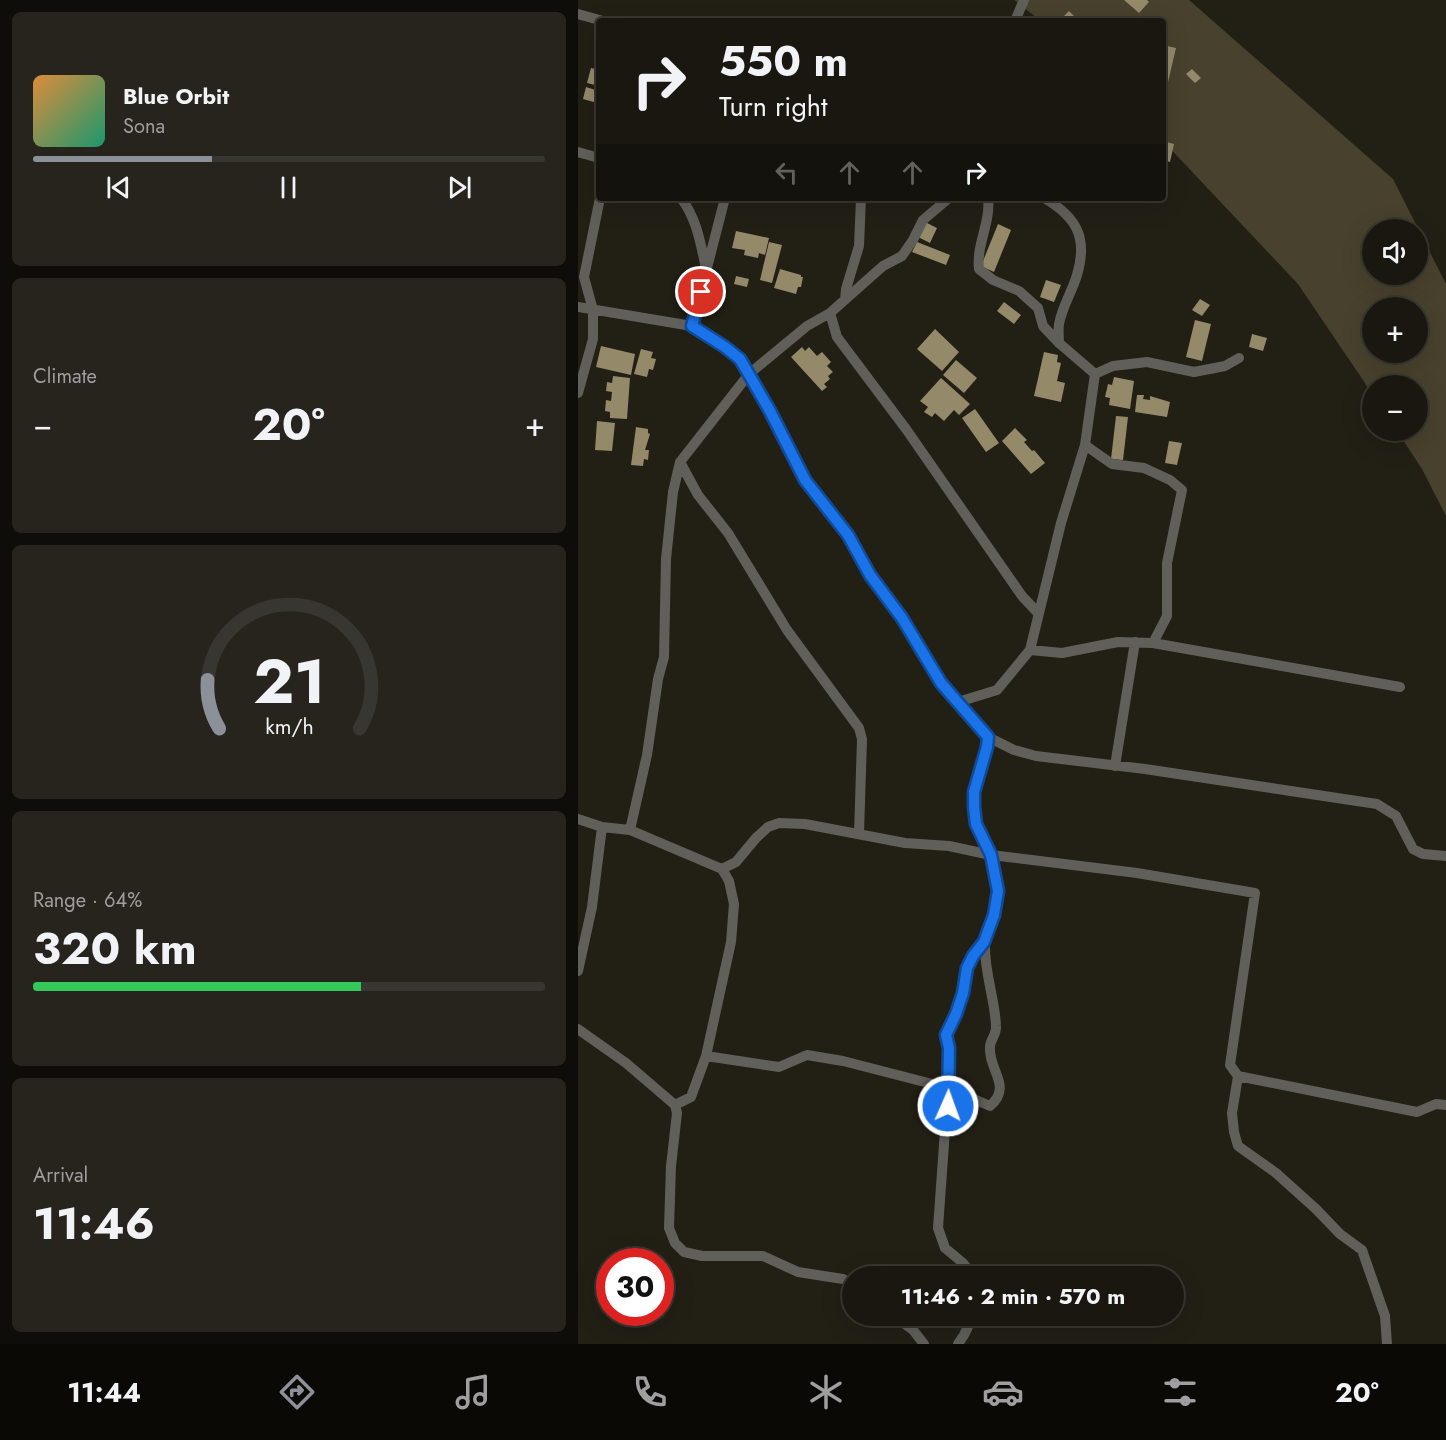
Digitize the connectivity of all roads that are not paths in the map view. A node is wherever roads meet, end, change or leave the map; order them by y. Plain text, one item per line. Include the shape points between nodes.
1 (1024, 0) edge
2 (578, 14) edge
3 (1016, 18) edge
4 (596, 19) edge
5 (578, 152) edge
6 (596, 157) edge
7 (599, 201) edge
8 (683, 201) edge
9 (724, 201) edge
10 (861, 201) edge
11 (946, 201) edge
12 (988, 201) edge
13 (1049, 201) edge
14 (707, 271) junction
15 (845, 300) junction
16 (578, 307) edge
17 (593, 310) junction
18 (830, 313) junction
19 (692, 326) junction
20 (1059, 343) junction
21 (1239, 358) dead end
22 (749, 374) junction
23 (1095, 374) junction
24 (578, 393) edge
25 (1085, 445) junction
26 (680, 462) junction
27 (1038, 613) junction
28 (1135, 642) junction
29 (1153, 643) junction
30 (1030, 650) junction
31 (1400, 687) dead end
32 (958, 702) junction
33 (988, 737) junction
34 (1115, 766) junction
35 (578, 819) edge
36 (602, 827) junction
37 (630, 830) junction
38 (859, 834) junction
39 (991, 855) junction
40 (1446, 856) edge
41 (722, 869) junction
42 (984, 942) junction
43 (578, 966) edge
44 (578, 1029) edge
45 (706, 1056) junction
46 (1238, 1076) junction
47 (948, 1088) junction
48 (674, 1105) junction
49 (1446, 1105) edge
50 (965, 1266) edge
51 (842, 1280) edge
52 (908, 1326) edge
53 (968, 1326) edge
54 (924, 1344) edge
55 (958, 1344) edge
56 (1387, 1344) edge

1 - 3 street
2 - 4 street
5 - 6 street
7 - 17 street via 584,277
8 - 14 street via 695,222
9 - 14 street
10 - 15 street via 859,246
11 - 15 street via 923,220 902,256 883,266
12 - 20 street via 977,259 979,269 1019,291 1038,308 1043,326
13 - 20 street via 1061,208 1080,231 1077,274 1059,324
14 - 19 street
15 - 18 street
16 - 17 street
17 - 19 street
17 - 24 street via 593,339
18 - 22 street via 807,326
18 - 27 street via 838,338
19 - 22 street via 740,359
20 - 23 street
21 - 23 street via 1225,366 1194,372 1146,362 1113,366
22 - 26 street
22 - 32 street via 805,480 848,535 941,683
23 - 25 street
25 - 27 street
25 - 29 street via 1112,464 1144,468 1182,490 1167,563 1167,616
26 - 37 street via 666,559 664,657
26 - 38 street via 787,630 859,728
27 - 30 street
28 - 29 street
28 - 30 street via 1062,653
28 - 34 street
29 - 31 street
30 - 32 street via 997,690
32 - 33 street
33 - 34 street via 1036,756
33 - 39 street via 974,807 976,824
34 - 40 street via 1377,804 1396,816 1413,849 1422,854
35 - 36 street
36 - 37 street
36 - 43 street via 592,907
37 - 41 street
38 - 39 street
38 - 41 street via 779,823 768,827 736,862
39 - 42 street via 998,891
39 - 46 street via 1126,871 1255,893 1230,1065
41 - 45 street via 733,896 731,942
42 - 47 street via 967,968 959,1004 946,1035
42 - 47 street via 996,1026 990,1046 991,1060 1001,1083 997,1099 990,1106
44 - 48 street via 618,1056
45 - 47 street via 779,1067 807,1055
45 - 48 street via 691,1097
46 - 49 street via 1417,1112 1436,1104
46 - 56 street via 1232,1113 1238,1146 1276,1173 1362,1250 1385,1316
47 - 50 street via 938,1228 946,1248
48 - 51 street via 677,1113 669,1228 674,1243 684,1252 702,1256 763,1256 798,1272
52 - 54 street
53 - 55 street

